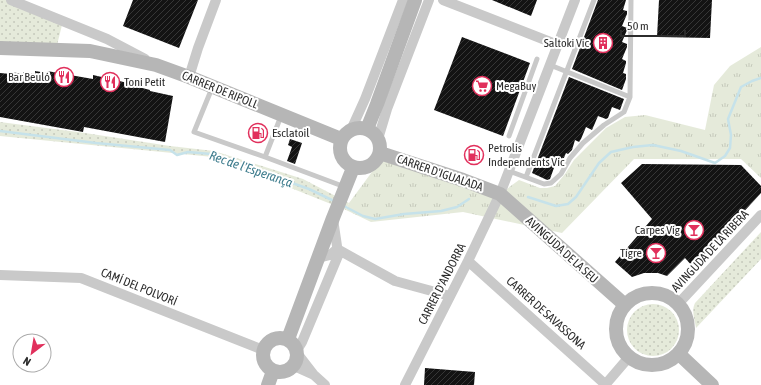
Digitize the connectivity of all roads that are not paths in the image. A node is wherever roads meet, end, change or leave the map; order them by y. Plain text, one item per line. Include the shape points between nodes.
1 (11, 0) edge
2 (216, 0) edge
3 (403, 0) edge
4 (415, 0) edge
5 (430, 0) edge
6 (443, 0) edge
7 (575, 0) edge
8 (594, 0) edge
9 (631, 0) edge
10 (558, 45) junction
11 (0, 48) edge
12 (537, 59) dead end
13 (156, 65) junction
14 (550, 65) junction
15 (566, 72) junction
16 (189, 77) junction
17 (212, 87) junction
18 (630, 97) junction
19 (281, 115) junction
20 (367, 129) junction
21 (346, 135) junction
22 (509, 136) dead end
23 (379, 146) junction
24 (265, 157) junction
25 (353, 168) junction
26 (509, 171) junction
27 (526, 177) junction
28 (346, 188) junction
29 (500, 194) junction
30 (337, 208) junction
31 (761, 215) edge
32 (338, 250) junction
33 (318, 258) junction
34 (468, 261) junction
35 (0, 275) edge
36 (450, 296) junction
37 (678, 304) junction
38 (625, 305) junction
39 (263, 350) junction
40 (294, 352) junction
41 (679, 354) junction
42 (629, 357) junction
43 (273, 371) junction
44 (268, 385) edge
45 (325, 385) edge
46 (405, 385) edge
47 (606, 385) edge
48 (712, 385) edge

1 - 13 street via 106,39
2 - 16 street
3 - 21 street via 365,99
4 - 20 street
5 - 23 street via 387,109
6 - 10 street
7 - 10 street, CARRER D'ANDORRA
8 - 15 lane
9 - 18 lane
10 - 14 street, CARRER D'ANDORRA
11 - 13 street, CARRER DE RIPOLL via 90,51
12 - 22 lane
13 - 16 street, CARRER DE RIPOLL
14 - 15 lane
14 - 26 street, CARRER D'ANDORRA
15 - 18 lane
15 - 27 lane
16 - 17 street, CARRER DE RIPOLL
17 - 19 street, CARRER DE RIPOLL
17 - 24 lane via 194,132
18 - 27 lane via 624,112 583,143 561,174 551,183 544,184
19 - 21 street, CARRER DE RIPOLL
19 - 24 lane
20 - 21 street via 359,128
20 - 23 street via 373,133
21 - 25 street via 340,147 340,154
23 - 25 street via 377,159 370,166
23 - 29 street, CARRER D'IGUALADA
24 - 28 lane
25 - 28 street
26 - 27 lane
26 - 29 street, CARRER D'ANDORRA
28 - 30 street
29 - 34 street, CARRER D'ANDORRA
29 - 38 street, AVINGUDA DE LA SEU
30 - 32 street
30 - 33 street
31 - 37 street, AVINGUDA DE LA RIBERA
32 - 33 street
32 - 36 street via 395,281
32 - 40 street via 302,342
33 - 40 street
34 - 36 street, CARRER D'ANDORRA
34 - 47 street, CARRER DE SAVASSONA
35 - 39 street, CAMÍ DEL POLVORÍ via 80,278
36 - 46 street, CARRER D'ANDORRA
37 - 38 street via 667,297 645,294
37 - 41 street via 685,315 688,328 686,342
38 - 42 street via 618,317 616,330 619,344
39 - 40 street via 270,341 282,338
39 - 43 street via 264,362
40 - 43 street via 286,372
40 - 45 street
41 - 42 street via 667,362 653,366 639,363
41 - 48 street
42 - 47 street
43 - 44 street

